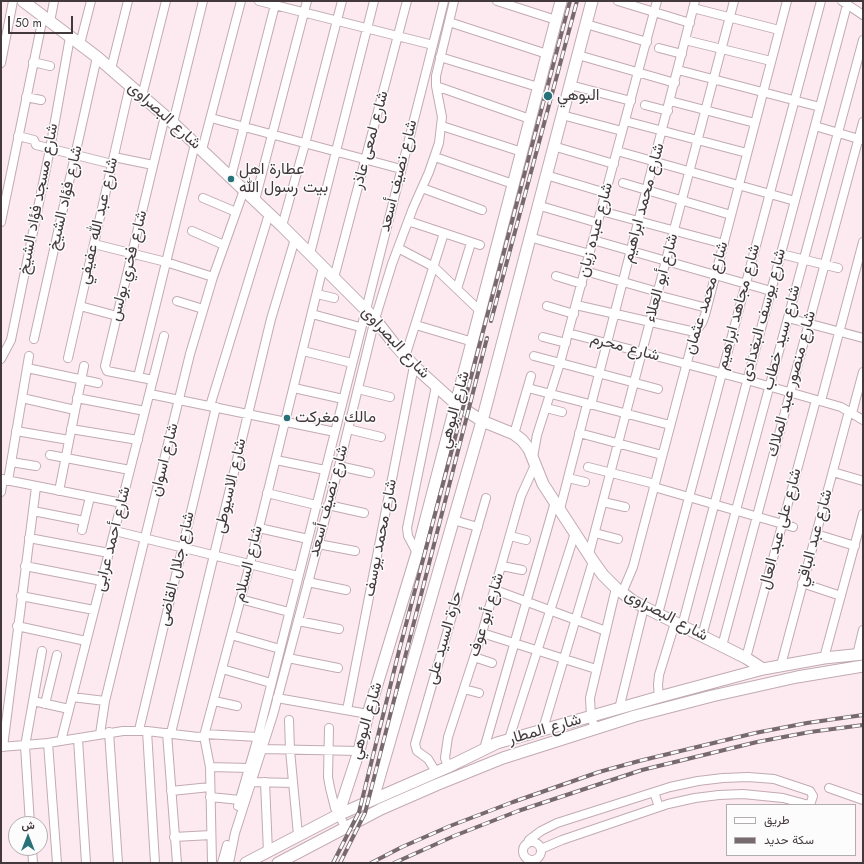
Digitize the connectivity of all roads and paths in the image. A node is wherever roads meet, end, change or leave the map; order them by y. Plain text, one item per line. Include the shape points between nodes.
1 (13, 1) edge
2 (23, 1) edge
3 (54, 1) edge
4 (91, 1) edge
5 (128, 1) edge
6 (166, 1) edge
7 (203, 1) edge
8 (241, 1) edge
9 (259, 1) edge
10 (307, 1) edge
11 (342, 1) edge
12 (374, 1) edge
13 (407, 1) edge
14 (444, 1) edge
15 (454, 1) edge
16 (497, 1) edge
17 (561, 1) edge
18 (592, 1) edge
19 (618, 1) edge
20 (658, 1) edge
21 (734, 1) edge
22 (786, 1) edge
23 (821, 1) edge
24 (844, 2) edge
25 (276, 3) edge
26 (694, 4) edge
27 (655, 12) junction
28 (304, 13) junction
29 (863, 15) edge
30 (730, 17) junction
31 (46, 19) junction
32 (556, 20) junction
33 (337, 21) junction
34 (449, 22) junction
35 (690, 23) junction
36 (586, 24) junction
37 (367, 29) junction
38 (779, 30) junction
39 (398, 36) junction
40 (70, 37) junction
41 (685, 40) junction
42 (863, 40) edge
43 (646, 42) junction
44 (80, 44) junction
45 (433, 46) junction
46 (659, 48) dead end
47 (721, 49) junction
48 (547, 54) junction
49 (682, 54) junction
50 (578, 55) junction
51 (97, 57) junction
52 (440, 57) junction
53 (771, 61) junction
54 (33, 62) junction
55 (1, 63) edge
56 (50, 66) dead end
57 (111, 69) junction
58 (678, 70) junction
59 (638, 72) junction
60 (714, 80) junction
61 (674, 83) junction
62 (130, 85) junction
63 (570, 85) junction
64 (436, 86) junction
65 (538, 87) junction
66 (763, 93) junction
67 (142, 96) junction
68 (26, 97) junction
69 (41, 100) dead end
70 (631, 101) junction
71 (670, 101) junction
72 (794, 101) junction
73 (645, 105) dead end
74 (820, 107) junction
75 (706, 110) junction
76 (668, 111) junction
77 (562, 115) junction
78 (211, 118) junction
79 (169, 119) junction
80 (530, 119) junction
81 (625, 121) junction
82 (863, 122) edge
83 (755, 123) junction
84 (442, 126) junction
85 (815, 126) junction
86 (244, 127) junction
87 (622, 131) junction
88 (663, 131) junction
89 (838, 133) junction
90 (272, 134) junction
91 (18, 136) junction
92 (698, 140) junction
93 (861, 140) edge
94 (306, 144) junction
95 (554, 146) junction
96 (199, 147) junction
97 (50, 149) junction
98 (617, 151) junction
99 (336, 152) junction
100 (522, 152) junction
101 (747, 153) junction
102 (75, 155) junction
103 (435, 156) junction
104 (113, 160) junction
105 (365, 160) junction
106 (655, 161) junction
107 (614, 164) junction
108 (153, 165) junction
109 (401, 169) junction
110 (690, 171) junction
111 (546, 175) junction
112 (231, 177) junction
113 (623, 183) dead end
114 (513, 184) junction
115 (739, 185) junction
116 (422, 188) junction
117 (244, 190) junction
118 (647, 190) junction
119 (606, 193) junction
120 (769, 194) junction
121 (203, 198) dead end
122 (255, 200) junction
123 (682, 201) junction
124 (795, 201) junction
125 (538, 205) junction
126 (482, 210) dead end
127 (602, 211) junction
128 (236, 212) junction
129 (269, 214) junction
130 (731, 215) junction
131 (408, 221) junction
132 (639, 221) junction
133 (1, 222) edge
134 (598, 223) junction
135 (282, 226) junction
136 (192, 231) dead end
137 (674, 231) junction
138 (444, 233) junction
139 (529, 237) junction
140 (295, 239) junction
141 (593, 240) junction
142 (863, 242) edge
143 (94, 244) junction
144 (724, 244) junction
145 (224, 245) junction
146 (398, 248) junction
147 (631, 251) junction
148 (132, 254) junction
149 (310, 254) junction
150 (590, 254) junction
151 (781, 254) junction
152 (861, 257) edge
153 (804, 260) junction
154 (666, 261) junction
155 (166, 262) junction
156 (824, 265) junction
157 (323, 267) junction
158 (434, 267) junction
159 (838, 268) dead end
160 (585, 271) junction
161 (716, 275) junction
162 (556, 276) dead end
163 (213, 277) junction
164 (334, 278) junction
165 (623, 282) junction
166 (582, 284) junction
167 (745, 284) junction
168 (457, 289) junction
169 (771, 291) junction
170 (658, 293) junction
171 (317, 294) junction
172 (334, 298) dead end
173 (177, 301) dead end
174 (576, 305) junction
175 (80, 306) junction
176 (547, 306) dead end
177 (707, 308) junction
178 (203, 309) junction
179 (365, 310) junction
180 (480, 311) junction
181 (312, 314) junction
182 (574, 314) junction
183 (615, 314) junction
184 (117, 316) junction
185 (788, 318) junction
186 (375, 320) junction
187 (650, 322) junction
188 (809, 323) junction
189 (416, 325) junction
190 (360, 327) junction
191 (694, 332) junction
192 (839, 332) junction
193 (568, 333) junction
194 (164, 336) dead end
195 (542, 337) dead end
196 (863, 338) edge
197 (34, 339) dead end
198 (473, 342) junction
199 (566, 343) junction
200 (608, 344) junction
201 (303, 351) junction
202 (642, 353) junction
203 (29, 356) dead end
204 (534, 356) dead end
205 (405, 357) junction
206 (68, 358) dead end
207 (1, 359) edge
208 (352, 363) junction
209 (560, 363) junction
210 (687, 365) junction
211 (84, 366) dead end
212 (414, 366) junction
213 (27, 368) junction
214 (863, 372) edge
215 (600, 374) junction
216 (721, 374) junction
217 (531, 376) dead end
218 (138, 377) junction
219 (81, 380) junction
220 (153, 380) junction
221 (747, 380) junction
222 (98, 383) dead end
223 (634, 383) junction
224 (436, 386) junction
225 (769, 387) junction
226 (294, 388) junction
227 (528, 388) junction
228 (358, 389) junction
229 (658, 389) dead end
230 (790, 392) junction
231 (150, 394) junction
232 (550, 394) junction
233 (390, 397) dead end
234 (22, 398) junction
235 (77, 398) junction
236 (343, 399) junction
237 (179, 400) junction
238 (818, 400) junction
239 (456, 404) junction
240 (589, 404) junction
241 (213, 406) junction
242 (546, 408) junction
243 (75, 410) junction
244 (145, 411) junction
245 (562, 412) dead end
246 (850, 412) junction
247 (249, 414) junction
248 (626, 414) junction
249 (863, 420) edge
250 (286, 421) junction
251 (482, 421) junction
252 (670, 425) junction
253 (71, 429) junction
254 (348, 430) junction
255 (16, 431) junction
256 (335, 432) junction
257 (579, 433) junction
258 (514, 434) junction
259 (381, 437) dead end
260 (69, 440) junction
261 (138, 440) junction
262 (619, 443) junction
263 (50, 454) dead end
264 (662, 455) junction
265 (66, 458) junction
266 (276, 460) junction
267 (11, 462) junction
268 (534, 462) junction
269 (36, 466) dead end
270 (339, 466) junction
271 (588, 467) dead end
272 (130, 470) junction
273 (325, 470) junction
274 (833, 472) junction
275 (370, 473) dead end
276 (610, 473) junction
277 (568, 478) junction
278 (4, 480) edge
279 (863, 481) edge
280 (584, 482) dead end
281 (654, 486) junction
282 (36, 487) junction
283 (59, 491) junction
284 (1, 492) edge
285 (267, 493) junction
286 (90, 497) junction
287 (689, 497) junction
288 (486, 498) dead end
289 (603, 502) junction
290 (122, 503) junction
291 (714, 504) junction
292 (316, 505) junction
293 (328, 505) junction
294 (557, 506) junction
295 (625, 507) dead end
296 (33, 511) junction
297 (736, 511) junction
298 (364, 513) dead end
299 (863, 514) edge
300 (757, 516) junction
301 (453, 520) junction
302 (782, 524) junction
303 (478, 527) junction
304 (793, 527) dead end
305 (259, 528) junction
306 (115, 531) junction
307 (575, 533) junction
308 (595, 533) junction
309 (816, 534) junction
310 (510, 536) junction
311 (29, 538) junction
312 (618, 538) dead end
313 (145, 539) junction
314 (308, 539) junction
315 (526, 540) dead end
316 (318, 544) junction
317 (855, 546) junction
318 (182, 548) junction
319 (355, 551) dead end
320 (417, 552) junction
321 (109, 553) junction
322 (215, 555) junction
323 (591, 558) junction
324 (250, 564) junction
325 (25, 566) junction
326 (502, 566) junction
327 (522, 570) dead end
328 (298, 576) junction
329 (102, 581) junction
330 (308, 582) junction
331 (802, 584) junction
332 (346, 590) dead end
333 (495, 590) junction
334 (619, 591) junction
335 (21, 596) junction
336 (841, 596) junction
337 (240, 599) junction
338 (526, 602) junction
339 (644, 608) junction
340 (94, 610) junction
341 (550, 610) junction
342 (289, 612) junction
343 (658, 614) junction
344 (576, 620) junction
345 (298, 621) junction
346 (679, 624) junction
347 (17, 626) junction
348 (339, 629) dead end
349 (863, 630) edge
350 (606, 631) junction
351 (482, 633) junction
352 (231, 635) junction
353 (702, 636) junction
354 (86, 642) junction
355 (514, 643) junction
356 (722, 646) junction
357 (280, 649) junction
358 (537, 650) junction
359 (42, 651) dead end
360 (56, 655) dead end
361 (860, 655) edge
362 (474, 657) junction
363 (288, 658) junction
364 (564, 658) junction
365 (746, 658) junction
366 (824, 658) junction
367 (492, 663) dead end
368 (780, 665) junction
369 (863, 666) edge
370 (338, 668) dead end
371 (222, 669) junction
372 (596, 669) junction
373 (763, 669) junction
374 (740, 675) junction
375 (271, 683) junction
376 (744, 688) junction
377 (464, 689) junction
378 (479, 693) dead end
379 (72, 697) junction
380 (659, 697) junction
381 (277, 698) junction
382 (33, 701) junction
383 (105, 701) junction
384 (214, 701) junction
385 (45, 704) junction
386 (238, 706) dead end
387 (619, 708) junction
388 (69, 709) junction
389 (347, 710) junction
390 (368, 714) junction
391 (591, 717) junction
392 (289, 720) dead end
393 (329, 728) dead end
394 (595, 728) junction
395 (543, 729) junction
396 (143, 730) junction
397 (105, 733) junction
398 (169, 733) junction
399 (204, 735) junction
400 (258, 737) junction
401 (78, 739) junction
402 (509, 739) junction
403 (61, 741) junction
404 (48, 743) junction
405 (25, 746) junction
406 (2, 747) edge
407 (262, 749) junction
408 (484, 749) junction
409 (290, 750) junction
410 (328, 751) junction
411 (359, 752) junction
412 (210, 767) junction
413 (448, 767) junction
414 (249, 768) junction
415 (436, 772) junction
416 (251, 782) junction
417 (265, 782) junction
418 (292, 783) junction
419 (210, 787) junction
420 (829, 788) dead end
421 (171, 791) junction
422 (654, 792) junction
423 (210, 797) junction
424 (373, 799) junction
425 (240, 800) junction
426 (863, 800) edge
427 (805, 804) edge
428 (809, 804) edge
429 (659, 807) junction
430 (338, 815) junction
431 (29, 816) edge
432 (346, 828) junction
433 (211, 835) junction
434 (298, 836) junction
435 (174, 837) junction
436 (527, 844) junction
437 (268, 852) junction
438 (542, 856) edge
439 (526, 860) edge
440 (57, 863) edge
441 (86, 863) edge
442 (118, 863) edge
443 (155, 863) edge
444 (177, 863) edge
445 (212, 863) edge
446 (222, 863) edge
447 (229, 863) edge
448 (246, 863) edge
449 (278, 863) edge

1 - 55 street
2 - 31 street, شارع البصراوى
3 - 31 street
4 - 44 street
5 - 57 street
6 - 67 street
7 - 79 street, شارع فخري بولس
8 - 78 street
9 - 25 street
10 - 28 street
11 - 33 street
12 - 37 street
13 - 39 street, شارع لمعى عاذر
14 - 45 street, شارع نصيف أسعد
15 - 34 street, شارع نصيف أسعد
16 - 32 street
17 - 32 street, شارع البوهي
18 - 36 street, شارع البوهي
19 - 27 street
20 - 27 street, شارع عبده زيان
21 - 30 street, شارع أبو العلاء
22 - 38 street, شارع محمد عثمان
23 - 72 street, شارع مجاهد ابراهيم
24 - 29 street
24 - 74 street, شارع يوسف البغدادى
25 - 28 street
25 - 86 street
26 - 30 street
26 - 35 street, شارع محمد ابراهيم
27 - 35 street
27 - 43 street, شارع عبده زيان
28 - 33 street
28 - 90 street
30 - 38 street
30 - 47 street, شارع أبو العلاء
31 - 40 street, شارع البصراوى
31 - 54 street
32 - 48 street, شارع البوهي
33 - 37 street
33 - 94 street
34 - 48 street
34 - 52 street, شارع نصيف أسعد
35 - 41 street, شارع محمد ابراهيم
36 - 43 street
36 - 50 street, شارع البوهي
37 - 39 street
37 - 99 street
38 - 53 street, شارع محمد عثمان
39 - 45 street
39 - 105 street, شارع لمعى عاذر
40 - 44 street, شارع البصراوى
40 - 97 street, شارع مسجد فؤاد الشيخ
41 - 47 street
41 - 49 street, شارع محمد ابراهيم
42 - 89 street, شارع سيد خطاب
43 - 59 street, شارع عبده زيان
44 - 51 street, شارع البصراوى
45 - 109 street, شارع نصيف أسعد
46 - 49 street
47 - 53 street
47 - 60 street, شارع أبو العلاء
48 - 65 street, شارع البوهي
49 - 58 street, شارع محمد ابراهيم
50 - 59 street
50 - 63 street, شارع البوهي
51 - 57 street, شارع البصراوى
51 - 102 street, شارع فؤاد الشيخ
52 - 64 street, شارع نصيف أسعد
52 - 65 street
53 - 66 street, شارع محمد عثمان
54 - 56 street
54 - 68 street
57 - 62 street, شارع البصراوى
58 - 60 street
58 - 61 street, شارع محمد ابراهيم
59 - 61 street
59 - 70 street, شارع عبده زيان
60 - 66 street
60 - 75 street, شارع أبو العلاء
61 - 71 street, شارع محمد ابراهيم
62 - 67 street, شارع البصراوى
62 - 104 street, شارع عبد الله عفيفي
63 - 70 street
63 - 77 street, شارع البوهي
64 - 80 street
64 - 84 street, شارع نصيف أسعد
65 - 80 street, شارع البوهي
66 - 72 street
66 - 83 street, شارع محمد عثمان
67 - 79 street, شارع البصراوى
68 - 69 street
68 - 91 street
70 - 81 street, شارع عبده زيان
71 - 75 street
71 - 76 street, شارع محمد ابراهيم
72 - 74 street
72 - 120 street, شارع مجاهد ابراهيم
73 - 76 street
74 - 85 street, شارع يوسف البغدادى
75 - 83 street
75 - 92 street, شارع أبو العلاء
76 - 88 street, شارع محمد ابراهيم
77 - 87 street
77 - 95 street, شارع البوهي
78 - 86 street
78 - 96 street
79 - 96 street, شارع البصراوى
79 - 108 street, شارع فخري بولس
80 - 100 street, شارع البوهي
81 - 87 street, شارع عبده زيان
81 - 88 street
82 - 93 street, شارع منصور عبد الملاك
83 - 101 street, شارع محمد عثمان
84 - 100 street
84 - 103 street, شارع نصيف أسعد
85 - 89 street
85 - 124 street, شارع يوسف البغدادى
86 - 90 street
86 - 112 street
87 - 98 street, شارع عبده زيان
88 - 92 street
88 - 106 street, شارع محمد ابراهيم
89 - 93 street
89 - 153 street, شارع سيد خطاب
90 - 94 street
90 - 122 street
91 - 97 street via 34,140 36,145
91 - 133 street
92 - 101 street
92 - 110 street, شارع أبو العلاء
93 - 156 street, شارع منصور عبد الملاك
94 - 99 street
94 - 135 street
95 - 107 street
95 - 111 street, شارع البوهي
96 - 112 street, شارع البصراوى
96 - 155 street
97 - 102 street
97 - 207 street, شارع مسجد فؤاد الشيخ via 11,340
98 - 106 street
98 - 107 street, شارع عبده زيان
99 - 105 street
99 - 149 street
100 - 114 street, شارع البوهي
101 - 115 street, شارع محمد عثمان
102 - 104 street
102 - 197 street, شارع فؤاد الشيخ
103 - 114 street
103 - 116 street, شارع نصيف أسعد
104 - 108 street
104 - 143 street, شارع عبد الله عفيفي
105 - 109 street
105 - 164 street, شارع لمعى عاذر
106 - 110 street
106 - 118 street, شارع محمد ابراهيم
107 - 119 street, شارع عبده زيان
108 - 148 street, شارع فخري بولس
109 - 179 street, شارع نصيف أسعد
110 - 115 street
110 - 123 street, شارع أبو العلاء
111 - 119 street
111 - 125 street, شارع البوهي
112 - 117 street, شارع البصراوى
113 - 118 street
114 - 180 street, شارع البوهي
115 - 120 street
115 - 130 street, شارع محمد عثمان
116 - 126 street
116 - 131 street, شارع نصيف أسعد
117 - 122 street, شارع البصراوى
117 - 128 street, شارع اسوان
118 - 123 street
118 - 132 street, شارع محمد ابراهيم
119 - 127 street, شارع عبده زيان
120 - 124 street
120 - 167 street, شارع مجاهد ابراهيم
121 - 128 street
122 - 129 street, شارع البصراوى
123 - 130 street
123 - 137 street, شارع أبو العلاء
124 - 151 street, شارع يوسف البغدادى
125 - 134 street
125 - 139 street, شارع البوهي
127 - 132 street
127 - 134 street, شارع عبده زيان
128 - 145 street, شارع اسوان
129 - 135 street, شارع البصراوى
129 - 241 street, شارع جلال القاضى
130 - 144 street, شارع محمد عثمان
131 - 138 street
131 - 146 street, شارع نصيف أسعد
132 - 137 street
132 - 147 street, شارع محمد ابراهيم
134 - 141 street, شارع عبده زيان
135 - 140 street, شارع البصراوى
136 - 145 street
137 - 144 street
137 - 154 street, شارع أبو العلاء
138 - 158 street
138 - 168 street via 476,244
139 - 150 street
139 - 251 street, شارع البوهي
140 - 149 street, شارع البصراوى
140 - 247 street, شارع الاسيوطى via 273,311
141 - 147 street
141 - 150 street, شارع عبده زيان
142 - 152 street, شارع على عبد العال
143 - 148 street
143 - 175 street, شارع عبد الله عفيفي
144 - 161 street, شارع محمد عثمان
145 - 163 street, شارع اسوان
146 - 158 street
146 - 186 street, شارع نصيف أسعد
147 - 154 street
147 - 165 street, شارع محمد ابراهيم
148 - 155 street
148 - 184 street, شارع فخري بولس
149 - 157 street, شارع البصراوى
150 - 160 street, شارع عبده زيان
151 - 153 street
151 - 169 street, شارع يوسف البغدادى
152 - 192 street, شارع على عبد العال
153 - 156 street
153 - 185 street, شارع سيد خطاب
154 - 161 street
154 - 170 street, شارع أبو العلاء
155 - 163 street
155 - 218 street
156 - 159 street
156 - 188 street, شارع منصور عبد الملاك
157 - 164 street, شارع البصراوى
157 - 171 street, شارع السلام
158 - 168 street
158 - 189 street
160 - 165 street
160 - 166 street, شارع عبده زيان
161 - 167 street
161 - 177 street, شارع محمد عثمان
162 - 166 street
163 - 178 street, شارع اسوان
164 - 179 street, شارع البصراوى
165 - 170 street
165 - 183 street, شارع محمد ابراهيم
166 - 174 street, شارع عبده زيان
167 - 169 street
167 - 216 street, شارع مجاهد ابراهيم
168 - 180 street
169 - 221 street, شارع يوسف البغدادى
170 - 177 street
170 - 187 street, شارع أبو العلاء
171 - 172 street
171 - 181 street, شارع السلام
173 - 178 street
174 - 182 street, شارع عبده زيان
174 - 183 street
175 - 184 street
175 - 206 street, شارع عبد الله عفيفي
176 - 182 street
177 - 191 street, شارع محمد عثمان via 702,323
178 - 237 street, شارع اسوان
179 - 186 street, شارع البصراوى
179 - 190 street, شارع نصيف أسعد
180 - 198 street, شارع البوهي
181 - 190 street
181 - 201 street, شارع السلام
182 - 193 street, شارع عبده زيان
183 - 187 street
183 - 200 street, شارع محمد ابراهيم
184 - 218 street, شارع فخري بولس via 105,369
185 - 188 street
185 - 225 street, شارع سيد خطاب
186 - 205 street, شارع البصراوى
186 - 228 street, شارع نصيف أسعد
187 - 191 street
187 - 202 street, شارع أبو العلاء
188 - 192 street
188 - 230 street, شارع منصور عبد الملاك
189 - 198 street
189 - 205 street
190 - 208 street, شارع نصيف أسعد
191 - 210 street, شارع محمد عثمان
192 - 196 street
192 - 238 street, شارع على عبد العال
193 - 199 street, شارع عبده زيان
193 - 200 street, شارع محرم
194 - 220 street, شارع أحمد عرابى
195 - 199 street
198 - 239 street, شارع البوهي
199 - 209 street, شارع عبده زيان
200 - 202 street, شارع محرم
200 - 215 street, شارع محمد ابراهيم
201 - 208 street
201 - 226 street, شارع السلام
202 - 210 street, شارع محرم
202 - 223 street, شارع أبو العلاء
203 - 213 street
204 - 209 street
205 - 212 street, شارع البصراوى
208 - 236 street, شارع نصيف أسعد
209 - 215 street
209 - 232 street, شارع عبده زيان
210 - 216 street, شارع محرم
210 - 252 street, شارع محمد عثمان
211 - 219 street
212 - 224 street, شارع البصراوى
212 - 389 street, شارع محمد يوسف
213 - 219 street
213 - 234 street
214 - 246 street, شارع عبد الباقي
215 - 223 street
215 - 240 street, شارع محمد ابراهيم
216 - 221 street, شارع محرم
216 - 287 street, شارع مجاهد ابراهيم
217 - 227 street
218 - 220 street, شارع فخري بولس
219 - 222 street
219 - 235 street
220 - 231 street, شارع أحمد عرابى
221 - 225 street, شارع محرم
221 - 291 street, شارع يوسف البغدادى
223 - 229 street
223 - 248 street, شارع أبو العلاء
224 - 239 street, شارع البصراوى
224 - 320 street via 408,528 408,536
225 - 230 street, شارع محرم
225 - 297 street, شارع سيد خطاب
226 - 236 street
226 - 250 street, شارع السلام
227 - 232 street
227 - 258 street
228 - 233 street
228 - 254 street, شارع نصيف أسعد
230 - 238 street, شارع محرم
230 - 300 street, شارع منصور عبد الملاك
231 - 237 street
231 - 244 street, شارع أحمد عرابى
232 - 240 street
232 - 242 street, شارع عبده زيان
234 - 243 street
234 - 255 street
235 - 243 street
235 - 244 street
236 - 256 street, شارع نصيف أسعد
237 - 241 street
237 - 313 street, شارع اسوان
238 - 246 street, شارع محرم
238 - 302 street, شارع على عبد العال
239 - 251 street, شارع البصراوى
239 - 320 street, شارع البوهي
240 - 248 street
240 - 257 street, شارع محمد ابراهيم
241 - 247 street
241 - 318 street, شارع جلال القاضى
242 - 245 street
242 - 268 street, شارع عبده زيان via 537,435
243 - 253 street
244 - 261 street, شارع أحمد عرابى
246 - 249 street, شارع محرم
246 - 274 street, شارع عبد الباقي
247 - 250 street
247 - 322 street, شارع الاسيوطى
248 - 252 street
248 - 262 street, شارع أبو العلاء
250 - 256 street
250 - 266 street, شارع السلام
251 - 258 street, شارع البصراوى
251 - 301 street, شارع البوهي
252 - 264 street, شارع محمد عثمان
253 - 260 street
253 - 261 street
254 - 259 street
254 - 270 street, شارع نصيف أسعد
255 - 260 street
255 - 267 street
256 - 273 street, شارع نصيف أسعد
257 - 262 street
257 - 277 street, شارع محمد ابراهيم
258 - 268 street, شارع البصراوى via 525,444
260 - 265 street
261 - 272 street, شارع أحمد عرابى
262 - 264 street
262 - 276 street, شارع أبو العلاء
263 - 265 street
264 - 281 street, شارع محمد عثمان
265 - 272 street
265 - 283 street
266 - 273 street
266 - 285 street, شارع السلام
267 - 269 street
267 - 278 street
268 - 294 street, شارع البصراوى via 542,484
268 - 310 street, شارع أبو عوف
270 - 275 street
270 - 293 street, شارع نصيف أسعد
271 - 276 street
272 - 290 street, شارع أحمد عرابى
273 - 292 street, شارع نصيف أسعد
274 - 279 street
274 - 309 street, شارع عبد الباقي
276 - 281 street
276 - 289 street, شارع أبو العلاء
277 - 280 street
277 - 294 street, شارع محمد ابراهيم
278 - 282 street
278 - 284 street
281 - 287 street
281 - 334 street, شارع محمد عثمان via 632,567
282 - 283 street
282 - 296 street
283 - 286 street
285 - 292 street
285 - 305 street, شارع السلام
286 - 290 street
286 - 296 street via 83,526
287 - 291 street
287 - 343 street, شارع مجاهد ابراهيم
288 - 303 street, حارة السيد على
289 - 295 street
289 - 308 street, شارع أبو العلاء
290 - 306 street, شارع أحمد عرابى
291 - 297 street
291 - 346 street, شارع يوسف البغدادى
292 - 314 street, شارع نصيف أسعد
293 - 298 street
293 - 316 street, شارع نصيف أسعد
294 - 307 street, شارع البصراوى
294 - 338 street, شارع محمد ابراهيم
296 - 311 street
297 - 300 street
297 - 353 street, شارع سيد خطاب
299 - 317 street
300 - 302 street
300 - 356 street, شارع منصور عبد الملاك
301 - 303 street
301 - 424 street, شارع البوهي
302 - 304 street
302 - 365 street, شارع على عبد العال
303 - 415 street, حارة السيد على via 415,744 417,751 428,759
305 - 314 street
305 - 324 street, شارع السلام
306 - 313 street
306 - 321 street, شارع أحمد عرابى
307 - 323 street, شارع البصراوى
307 - 341 street
308 - 312 street
308 - 323 street, شارع أبو العلاء
309 - 317 street
309 - 331 street, شارع عبد الباقي
310 - 315 street
310 - 326 street, شارع أبو عوف
311 - 321 street
311 - 325 street
313 - 318 street
313 - 383 street, شارع اسوان
314 - 328 street, شارع نصيف أسعد
316 - 319 street
316 - 330 street, شارع نصيف أسعد
317 - 336 street
318 - 322 street
318 - 396 street, شارع جلال القاضى
320 - 390 street, شارع البوهي
321 - 329 street, شارع أحمد عرابى
322 - 324 street
322 - 398 street, شارع الاسيوطى
323 - 334 street, شارع البصراوى
323 - 344 street, شارع أبو العلاء
324 - 328 street
324 - 337 street, شارع السلام
325 - 329 street
325 - 335 street
326 - 327 street
326 - 333 street, شارع أبو عوف
328 - 342 street, شارع نصيف أسعد
329 - 340 street, شارع أحمد عرابى
330 - 332 street
330 - 345 street, شارع نصيف أسعد
331 - 336 street
331 - 368 street, شارع عبد الباقي
333 - 338 street
333 - 351 street, شارع أبو عوف
334 - 339 street, شارع البصراوى
334 - 350 street, شارع محمد عثمان
335 - 340 street
335 - 347 street
336 - 366 street
337 - 342 street
337 - 352 street, شارع السلام
338 - 341 street
338 - 355 street, شارع محمد ابراهيم
339 - 343 street, شارع البصراوى
339 - 387 street
340 - 354 street, شارع أحمد عرابى
341 - 344 street
341 - 358 street
342 - 357 street, شارع نصيف أسعد
343 - 346 street, شارع البصراوى
344 - 350 street
344 - 364 street, شارع أبو العلاء
345 - 348 street
345 - 363 street, شارع نصيف أسعد
346 - 353 street, شارع البصراوى
346 - 380 street, شارع يوسف البغدادى via 660,675
347 - 354 street
347 - 406 street
349 - 361 street
350 - 372 street, شارع محمد عثمان
351 - 355 street
351 - 362 street, شارع أبو عوف
352 - 357 street
352 - 371 street, شارع السلام
353 - 356 street, شارع البصراوى
354 - 379 street, شارع أحمد عرابى
355 - 358 street
355 - 408 street, شارع محمد ابراهيم
356 - 365 street, شارع البصراوى
357 - 375 street, شارع نصيف أسعد
358 - 364 street
358 - 402 street
359 - 382 street
360 - 385 street
361 - 366 street, شارع المطار
362 - 367 street
362 - 377 street, شارع أبو عوف
363 - 370 street
363 - 381 street, شارع نصيف أسعد
364 - 372 street
364 - 395 street, شارع أبو العلاء
365 - 373 street, شارع البصراوى
366 - 368 street, شارع المطار
368 - 373 street, شارع المطار
369 - 376 street, شارع المطار
371 - 375 street
371 - 384 street, شارع السلام
372 - 391 street, شارع محمد عثمان via 590,698
373 - 374 street, شارع المطار
374 - 376 street
374 - 380 street, شارع المطار
375 - 400 street, شارع نصيف أسعد
376 - 394 street, شارع المطار
377 - 378 street
377 - 413 street, شارع أبو عوف via 445,748
379 - 383 street
379 - 388 street, شارع أحمد عرابى
380 - 387 street, شارع المطار
381 - 389 street
381 - 407 street, شارع نصيف أسعد
382 - 385 street
382 - 405 street
383 - 397 street, شارع اسوان
384 - 386 street
384 - 399 street, شارع السلام
385 - 388 street
387 - 391 street, شارع المطار
388 - 403 street, شارع أحمد عرابى
389 - 390 street
390 - 411 street, شارع البوهي
391 - 394 street, شارع محمد عثمان
391 - 395 street, شارع المطار
392 - 409 street
393 - 410 street
394 - 432 street, شارع المطار via 476,768 381,809
395 - 402 street, شارع المطار
396 - 397 street
396 - 398 street
396 - 443 street, شارع جلال القاضى
397 - 401 street
397 - 442 street, شارع اسوان
398 - 399 street via 198,737
398 - 421 street, شارع الاسيوطى
399 - 400 street
399 - 412 street, شارع السلام
400 - 414 street, شارع نصيف أسعد
401 - 403 street
401 - 441 street
402 - 408 street, شارع المطار
403 - 404 street
404 - 405 street
404 - 440 street
405 - 406 street
405 - 431 street
407 - 409 street
407 - 416 street, شارع نصيف أسعد
408 - 413 street, شارع المطار
409 - 410 street
409 - 418 street
410 - 411 street
410 - 430 street via 332,802
411 - 430 street, شارع البوهي
412 - 414 street
412 - 419 street, شارع السلام
413 - 415 street, شارع المطار
414 - 425 street, شارع نصيف أسعد
415 - 424 street, شارع المطار
416 - 417 street
416 - 447 street, شارع نصيف أسعد via 235,833
417 - 418 street
417 - 437 street
418 - 434 street
419 - 421 street
419 - 423 street, شارع السلام
420 - 426 street
421 - 435 street, شارع الاسيوطى
422 - 428 street via 698,781 748,776 774,779 810,791 813,796
422 - 429 street
422 - 436 street via 557,823 541,831
423 - 425 street
423 - 433 street, شارع السلام
424 - 430 street, شارع المطار
425 - 446 street, شارع نصيف أسعد
427 - 429 street via 783,798 743,794 695,798
429 - 438 street via 562,840
430 - 432 street
430 - 434 street, شارع المطار
432 - 449 street, شارع المطار
433 - 435 street
433 - 445 street, شارع السلام
434 - 437 street, شارع المطار
435 - 444 street, شارع الاسيوطى
436 - 438 street via 534,842 540,846
436 - 439 street via 523,850
437 - 448 street, شارع المطار
438 - 439 street

